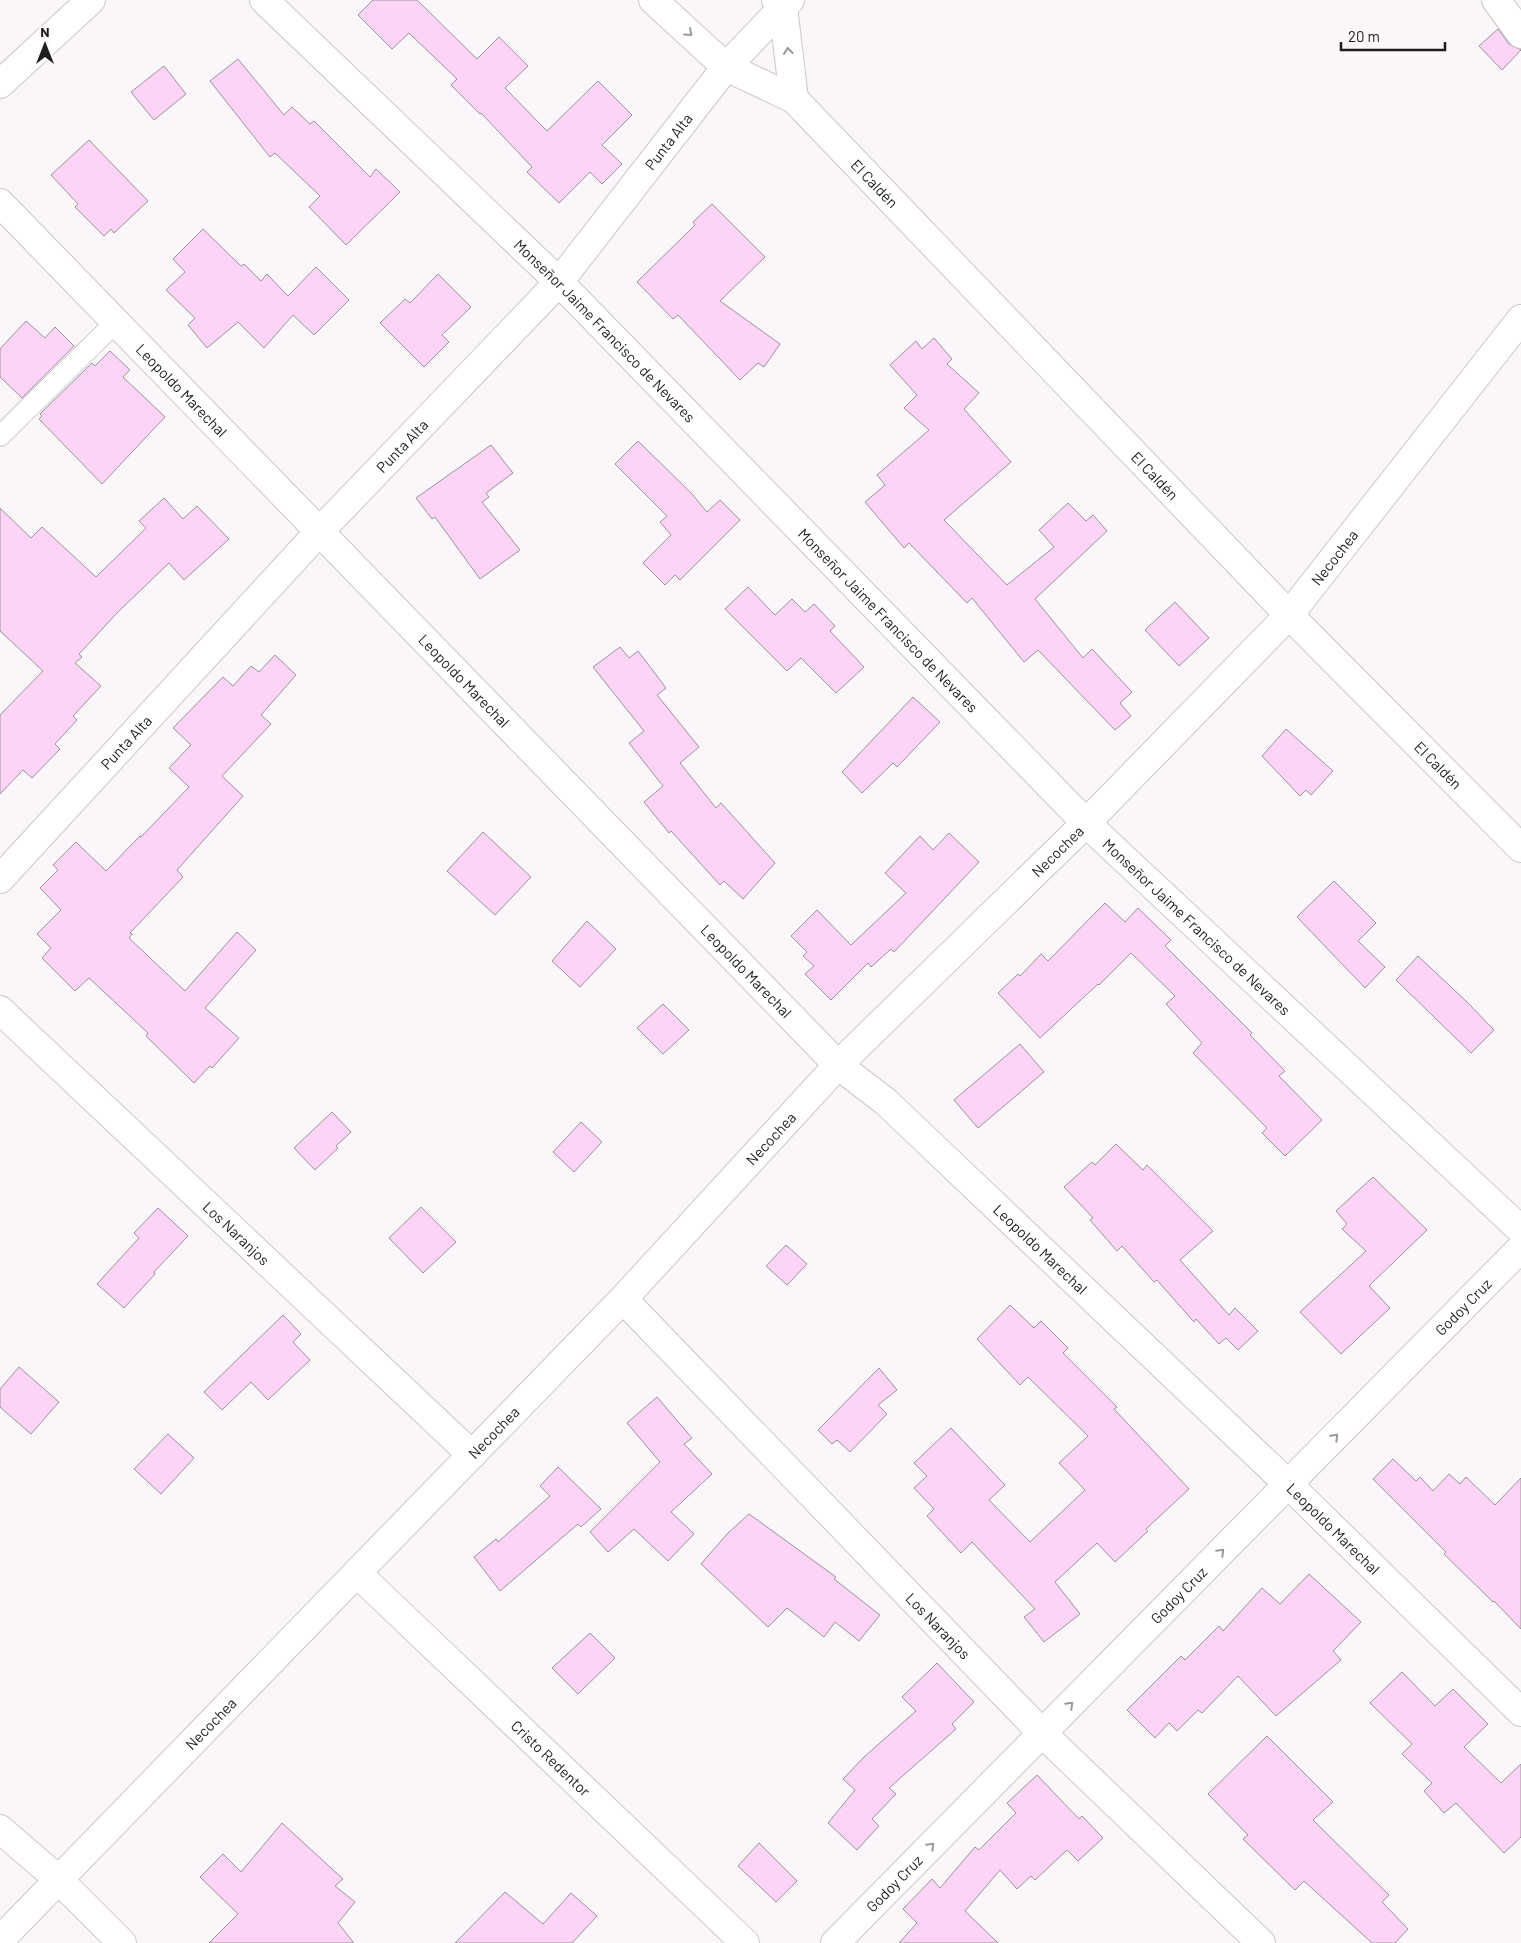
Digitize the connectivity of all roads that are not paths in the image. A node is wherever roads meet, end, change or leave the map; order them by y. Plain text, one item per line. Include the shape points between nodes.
1 (91, 0) edge
2 (264, 0) edge
3 (653, 0) edge
4 (1496, 0) edge
5 (783, 2) edge
6 (1521, 34) edge
7 (726, 67) junction
8 (0, 84) edge
9 (794, 99) junction
10 (0, 204) edge
11 (559, 282) junction
12 (1521, 319) edge
13 (115, 323) junction
14 (0, 436) edge
15 (319, 532) junction
16 (1289, 615) junction
17 (1086, 823) junction
18 (1521, 848) edge
19 (0, 879) edge
20 (0, 1010) edge
21 (838, 1065) junction
22 (1521, 1230) edge
23 (1521, 1248) edge
24 (623, 1299) junction
25 (472, 1455) junction
26 (1288, 1484) junction
27 (357, 1573) junction
28 (1521, 1712) edge
29 (1042, 1733) junction
30 (3, 1828) edge
31 (59, 1880) junction
32 (0, 1940) edge
33 (122, 1943) edge
34 (745, 1943) edge
35 (835, 1943) edge
36 (1261, 1943) edge

1 - 8 street
2 - 11 street, Monseñor Jaime Francisco de Nevares
3 -> 7 street, El Caldén
4 - 6 street
5 - 7 street, Punta Alta
9 -> 5 street
7 - 9 street, El Caldén
7 - 11 street, Punta Alta
9 - 16 street, El Caldén
10 - 13 street, Leopoldo Marechal
11 - 15 street, Punta Alta
11 - 17 street, Monseñor Jaime Francisco de Nevares
12 - 16 street, Necochea
13 - 14 lane
13 - 15 street, Leopoldo Marechal
15 - 19 street, Punta Alta
15 - 21 street, Leopoldo Marechal
16 - 17 street, Necochea
16 - 18 street, El Caldén
17 - 21 street, Necochea
17 - 22 street, Monseñor Jaime Francisco de Nevares
20 - 25 street, Los Naranjos
21 - 24 street, Necochea
21 - 26 street, Leopoldo Marechal via 893,1109
26 -> 23 street, Godoy Cruz
24 - 25 street, Necochea
24 - 29 street, Los Naranjos
25 - 27 street, Necochea
26 - 28 street, Leopoldo Marechal
29 -> 26 street, Godoy Cruz
27 - 31 street, Necochea
27 - 34 street, Cristo Redentor
35 -> 29 street, Godoy Cruz
29 - 36 street, Los Naranjos
30 - 31 street
31 - 32 street, Necochea
31 - 33 street

